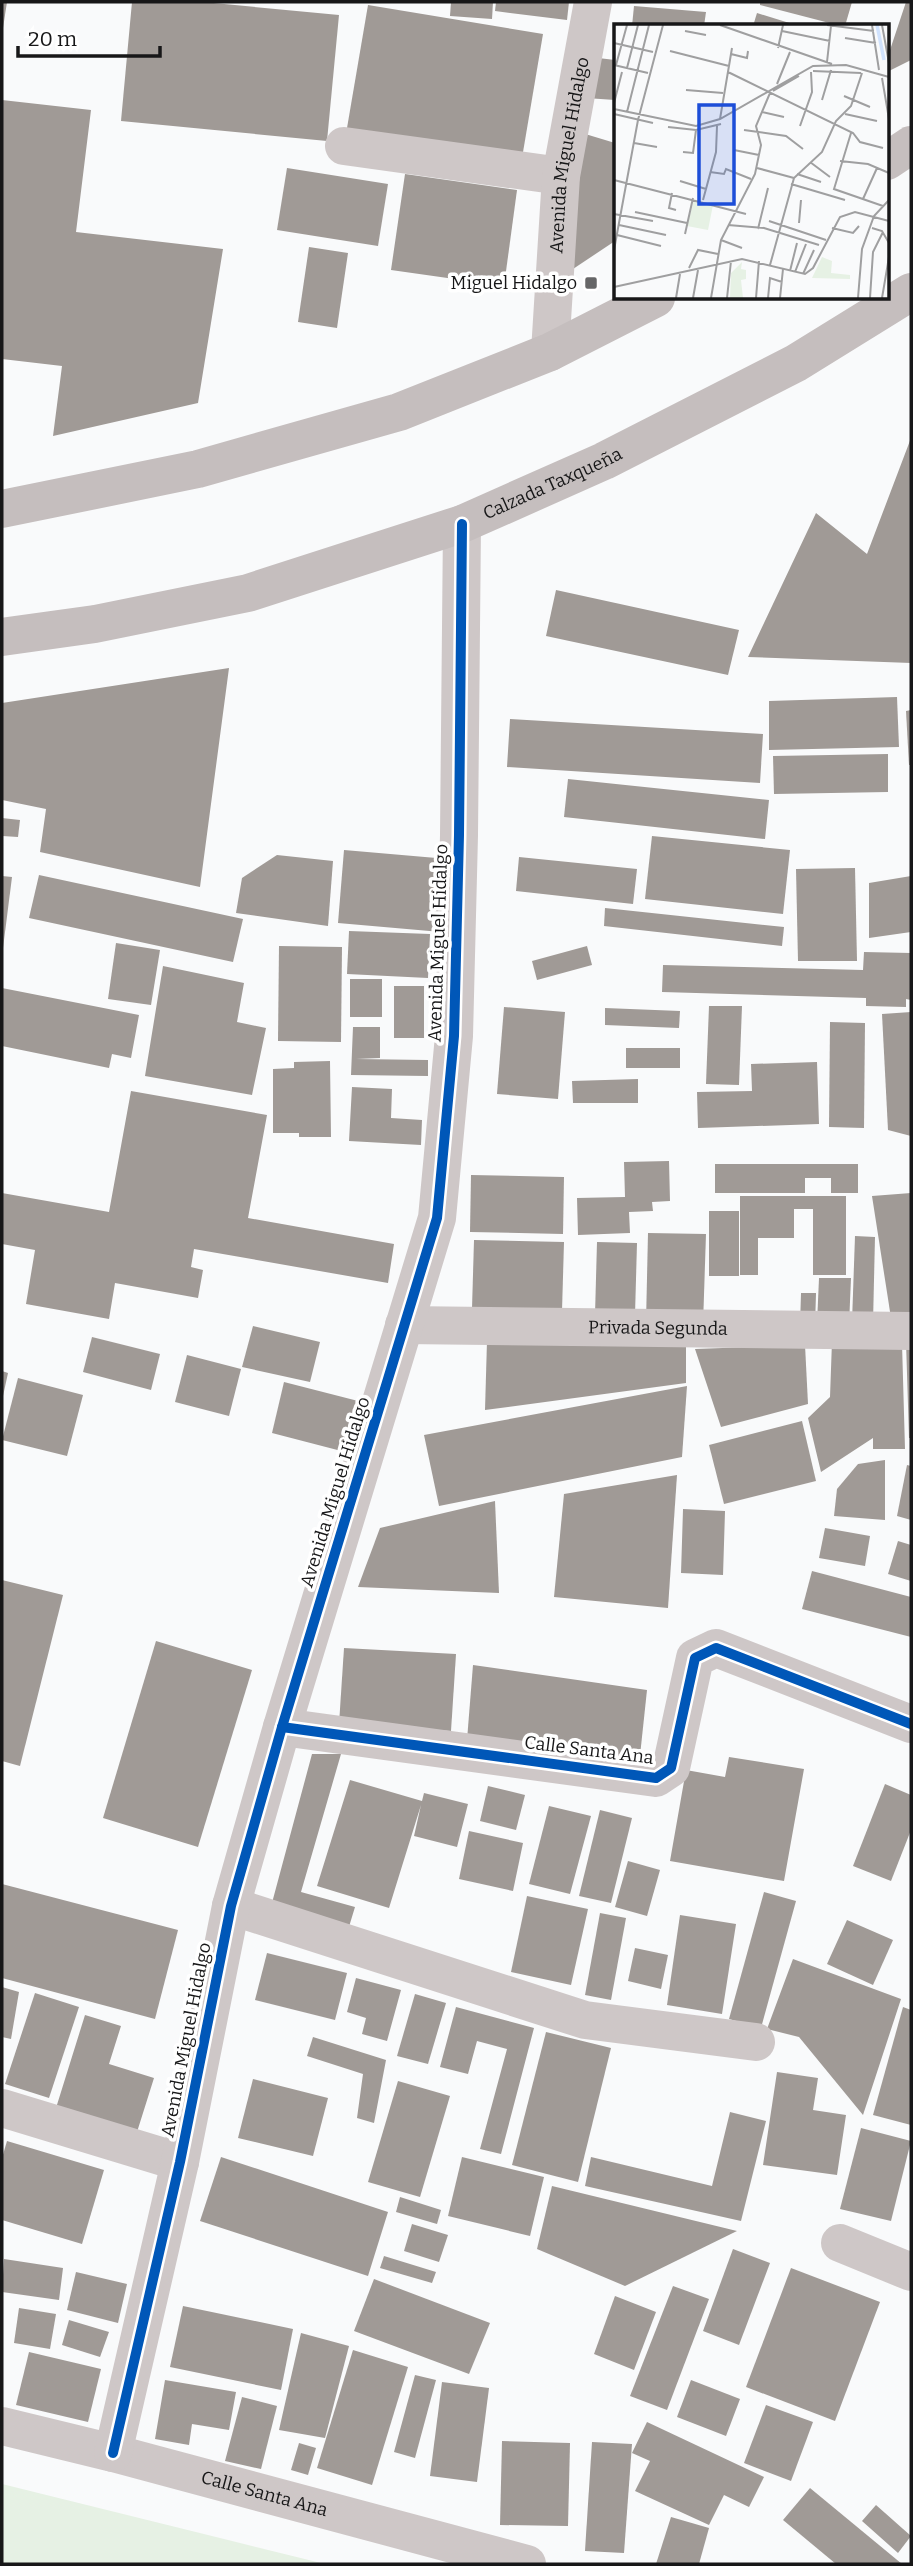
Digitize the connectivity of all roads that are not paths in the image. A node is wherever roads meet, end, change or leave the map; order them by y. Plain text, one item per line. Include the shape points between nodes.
1 (593, 2) edge
2 (911, 145) edge
3 (344, 146) dead end
4 (888, 159) edge
5 (561, 176) junction
6 (911, 292) edge
7 (654, 299) edge
8 (550, 352) junction
9 (2, 509) edge
10 (462, 524) junction
11 (2, 637) edge
12 (404, 1325) junction
13 (911, 1331) edge
14 (911, 1724) edge
15 (282, 1727) junction
16 (231, 1906) junction
17 (756, 2042) dead end
18 (2, 2108) edge
19 (180, 2162) junction
20 (840, 2243) dead end
21 (911, 2272) edge
22 (2, 2427) edge
23 (113, 2453) junction
24 (527, 2564) edge

1 - 5 street, Avenida Miguel Hidalgo
2 - 4 main road
3 - 5 street
5 - 8 street, Avenida Miguel Hidalgo
6 - 10 main road, Calzada Taxqueña via 796,363 604,461
7 - 8 main road
8 - 9 main road via 399,412 198,469
10 - 11 main road, Calzada Taxqueña via 248,593 95,624
10 - 12 street, Avenida Miguel Hidalgo via 454,1036 437,1218
12 - 13 street, Privada Segunda
12 - 15 street, Avenida Miguel Hidalgo
14 - 15 street, Calle Santa Ana via 716,1648 695,1657 671,1768 656,1778
15 - 16 street, Avenida Miguel Hidalgo
16 - 17 street via 584,2020
16 - 19 street, Avenida Miguel Hidalgo
18 - 19 street
19 - 23 street, Avenida Miguel Hidalgo
20 - 21 street
22 - 23 street, Calle Santa Ana
23 - 24 street, Calle Santa Ana

